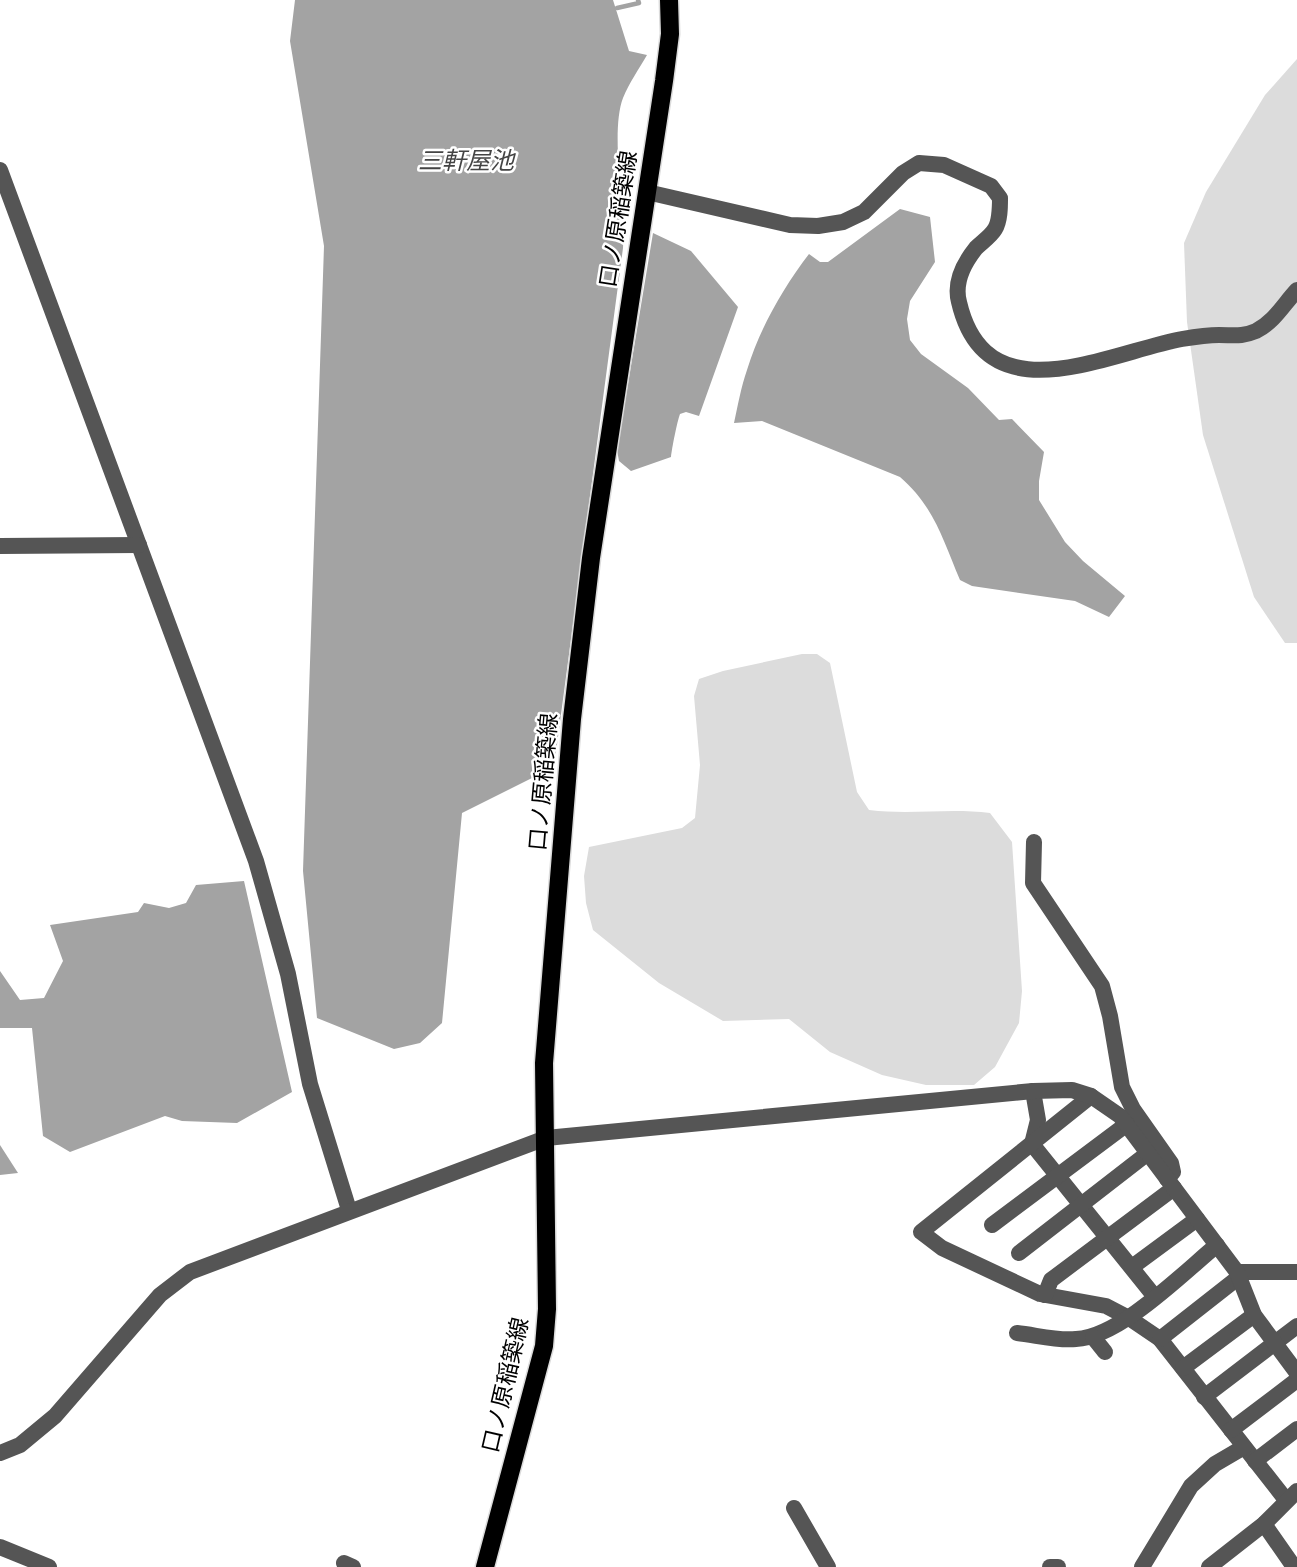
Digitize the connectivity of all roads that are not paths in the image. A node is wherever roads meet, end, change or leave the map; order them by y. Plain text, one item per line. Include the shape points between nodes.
1 (669, 0) edge
2 (0, 170) edge
3 (647, 192) junction
4 (1297, 290) edge
5 (139, 545) junction
6 (0, 546) edge
7 (1034, 842) dead end
8 (1033, 1091) junction
9 (1091, 1096) junction
10 (1127, 1124) junction
11 (546, 1138) junction
12 (1032, 1143) junction
13 (1148, 1153) junction
14 (1059, 1177) junction
15 (1171, 1183) junction
16 (1082, 1206) junction
17 (349, 1210) junction
18 (1197, 1219) junction
19 (992, 1225) dead end
20 (1108, 1237) junction
21 (1217, 1245) junction
22 (1019, 1253) dead end
23 (1132, 1267) junction
24 (1297, 1272) edge
25 (1238, 1274) junction
26 (1045, 1295) junction
27 (1155, 1297) junction
28 (1254, 1315) junction
29 (1129, 1318) junction
30 (1297, 1326) edge
31 (1017, 1333) dead end
32 (1093, 1337) junction
33 (1160, 1339) junction
34 (1275, 1343) junction
35 (1105, 1352) dead end
36 (1183, 1368) junction
37 (1297, 1373) edge
38 (1297, 1380) edge
39 (1204, 1396) junction
40 (1297, 1429) edge
41 (1231, 1430) junction
42 (1244, 1447) junction
43 (0, 1452) edge
44 (1255, 1461) junction
45 (1291, 1495) edge
46 (794, 1508) dead end
47 (1264, 1524) junction
48 (0, 1547) edge
49 (50, 1567) edge
50 (485, 1567) edge
51 (828, 1567) edge
52 (1050, 1567) edge
53 (1058, 1567) edge
54 (1142, 1567) edge
55 (1209, 1567) edge
56 (1294, 1567) edge

1 - 3 main road, 口ノ原稲築線 via 670,34
2 - 5 street
3 - 4 street via 790,225 818,226 864,212 919,163 944,165 991,186 1000,198 995,229 959,276 958,299 964,320 992,358 1026,371 1099,363 1182,339 1240,337 1275,317
3 - 11 main road, 口ノ原稲築線 via 591,558 572,719 544,1063
5 - 6 street
5 - 17 street via 256,861 288,974 310,1084
7 - 15 street via 1033,883 1102,986 1122,1087 1171,1163
8 - 9 street via 1072,1090
8 - 11 street
8 - 12 street via 1038,1120
9 - 10 street
9 - 12 street
10 - 13 street
10 - 14 street
11 - 17 street
11 - 50 main road, 口ノ原稲築線 via 544,1346
12 - 14 street
12 - 26 street via 921,1232 943,1248
13 - 15 street
13 - 16 street
14 - 16 street
14 - 19 street
15 - 18 street
15 - 20 street
16 - 20 street
16 - 22 street
17 - 43 street via 190,1272 160,1295 55,1416 20,1445
18 - 21 street
18 - 23 street
20 - 23 street
20 - 26 street via 1051,1280
21 - 25 street
21 - 27 street
23 - 27 street
24 - 25 street
25 - 28 street
25 - 33 street
26 - 29 street via 1106,1307
27 - 29 street
28 - 34 street
28 - 36 street
29 - 32 street
29 - 33 street
30 - 34 street
31 - 32 street via 1074,1340
32 - 35 street
33 - 36 street
34 - 37 street
34 - 39 street
36 - 39 street
38 - 41 street
39 - 41 street
40 - 44 street
41 - 42 street
42 - 44 street
42 - 54 street via 1191,1486
44 - 45 street
45 - 47 street
46 - 51 street
47 - 55 street
47 - 56 street
48 - 49 street
52 - 53 street

